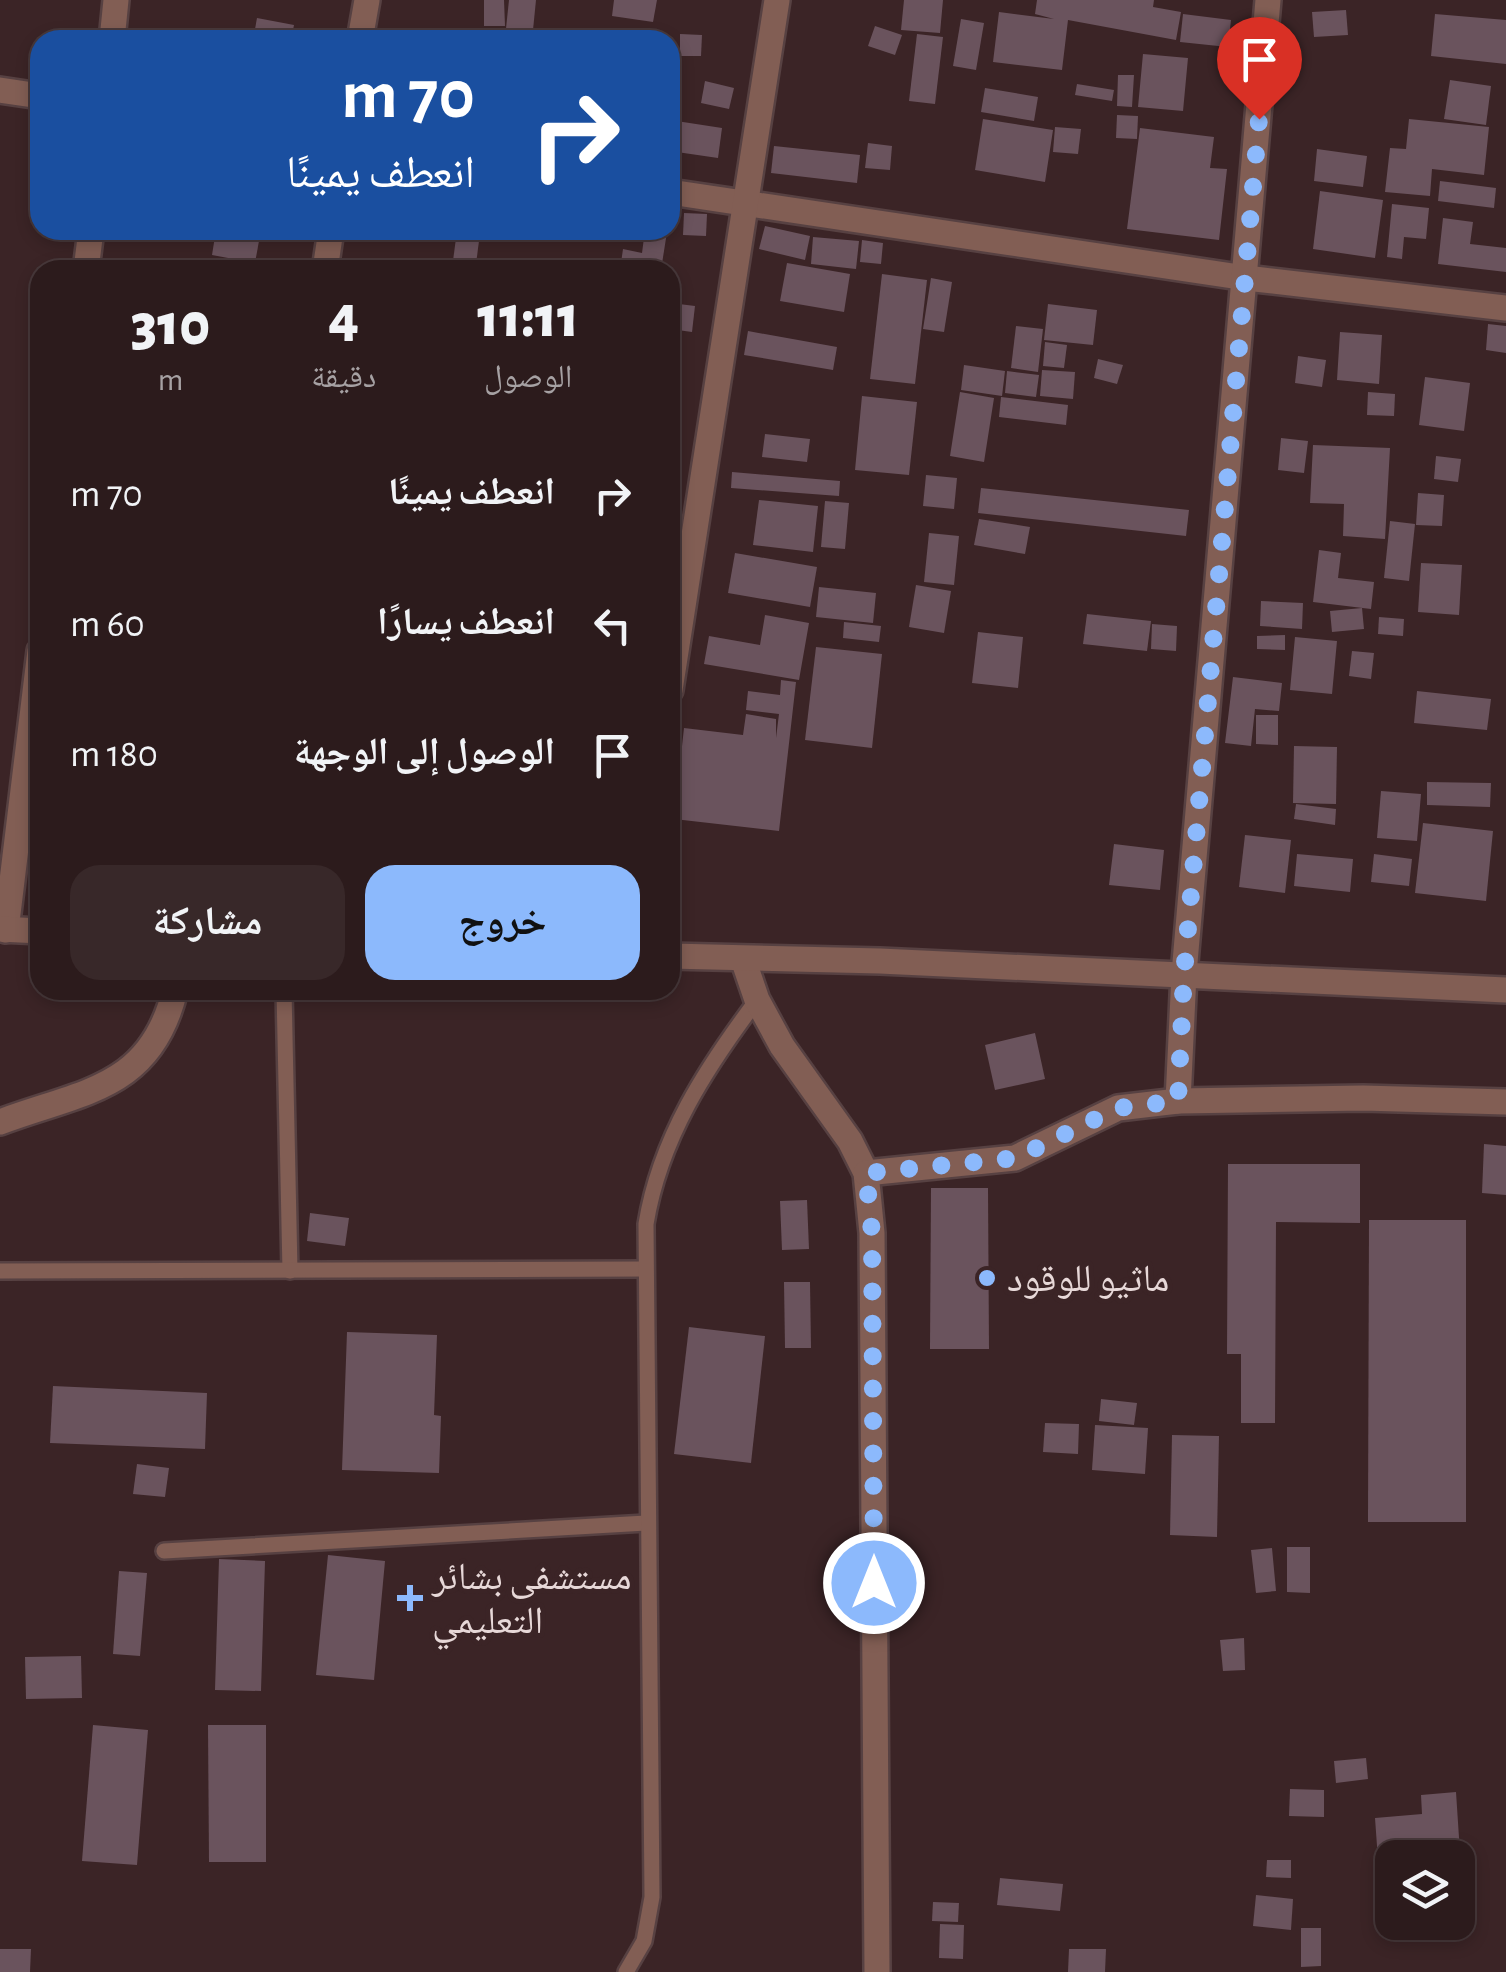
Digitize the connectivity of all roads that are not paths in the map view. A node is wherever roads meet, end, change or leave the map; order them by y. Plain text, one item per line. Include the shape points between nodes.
1 (116, 0) edge
2 (367, 0) edge
3 (777, 0) edge
4 (1268, 0) edge
5 (113, 30) edge
6 (362, 30) edge
7 (0, 90) edge
8 (30, 94) edge
9 (680, 193) edge
10 (743, 202) junction
11 (1246, 278) junction
12 (1506, 308) edge
13 (680, 623) edge
14 (30, 726) edge
15 (3, 929) edge
16 (30, 930) edge
17 (680, 956) edge
18 (743, 959) junction
19 (1184, 974) junction
20 (1506, 990) edge
21 (171, 1000) edge
22 (284, 1000) edge
23 (757, 1000) junction
24 (1178, 1101) junction
25 (1506, 1102) edge
26 (0, 1122) edge
27 (866, 1173) junction
28 (646, 1270) junction
29 (0, 1271) edge
30 (290, 1271) junction
31 (646, 1522) junction
32 (164, 1550) dead end
33 (626, 1972) edge
34 (877, 1972) edge

1 - 5 street
2 - 6 street
3 - 10 street
4 - 11 street
7 - 8 street
9 - 10 street
10 - 11 street
10 - 13 street
11 - 12 street
11 - 19 street
14 - 15 street
15 - 16 street
17 - 18 street
18 - 19 street
18 - 23 street
19 - 20 street
19 - 24 street
21 - 26 street via 156,1040 126,1076
22 - 30 lane
23 - 27 street
23 - 28 lane via 710,1063 662,1158 646,1224
24 - 25 street
24 - 27 street via 1118,1108 1016,1158
27 - 34 street via 872,1233
28 - 30 lane
28 - 31 lane
29 - 30 lane
31 - 32 lane
31 - 33 lane via 652,1897 644,1941

